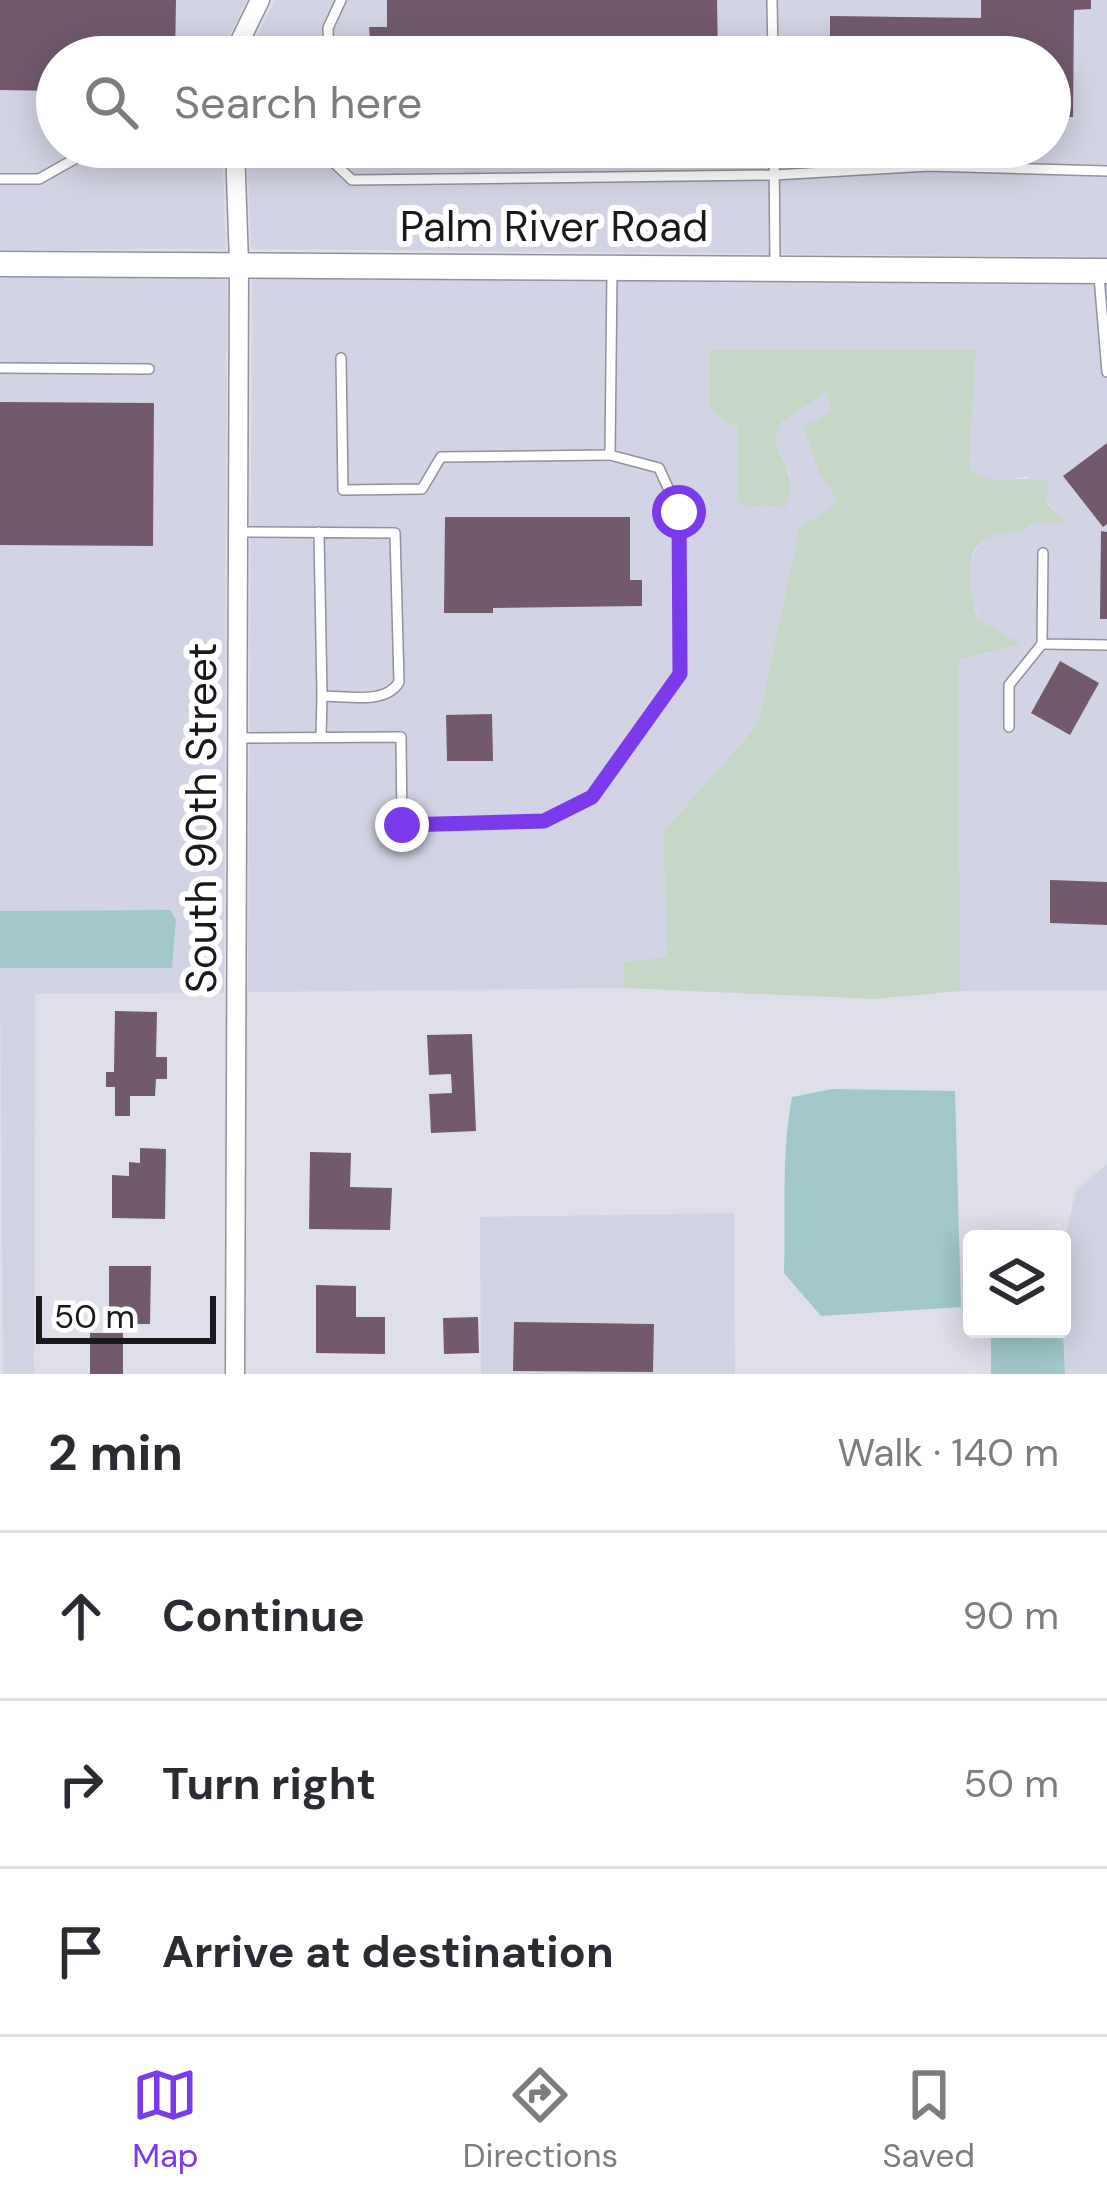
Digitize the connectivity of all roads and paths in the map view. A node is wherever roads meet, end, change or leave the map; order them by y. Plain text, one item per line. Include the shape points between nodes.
1 (260, 0) edge
2 (341, 0) edge
3 (772, 0) edge
4 (242, 36) edge
5 (328, 36) edge
6 (773, 36) edge
7 (58, 168) edge
8 (236, 168) edge
9 (340, 168) edge
10 (774, 168) edge
11 (895, 168) edge
12 (1000, 168) edge
13 (1107, 171) edge
14 (774, 175) junction
15 (0, 179) edge
16 (239, 263) junction
17 (0, 264) edge
18 (612, 266) junction
19 (775, 267) junction
20 (1103, 271) edge
21 (1105, 334) edge
22 (341, 358) dead end
23 (0, 368) edge
24 (149, 369) dead end
25 (1107, 372) edge
26 (610, 455) junction
27 (238, 532) junction
28 (319, 532) junction
29 (1043, 553) dead end
30 (1042, 644) junction
31 (1107, 645) edge
32 (322, 695) junction
33 (1009, 727) dead end
34 (321, 737) junction
35 (237, 738) junction
36 (235, 1374) edge

1 - 4 street
2 - 5 lane
3 - 6 lane
7 - 15 lane via 38,179
8 - 16 street, South 90th Street
9 - 14 lane via 352,179
10 - 14 lane
11 - 14 lane
12 - 13 lane
14 - 19 lane
16 - 17 street, Palm River Road
16 - 18 street, Palm River Road
16 - 27 street, South 90th Street
18 - 19 street, Palm River Road
18 - 26 lane
19 - 20 street, Palm River Road
20 - 21 lane
21 - 25 lane
22 - 26 lane via 343,490 422,489 441,457
23 - 24 lane
26 - 34 lane via 659,468 679,512 680,674 592,797 544,821 402,825 401,736
27 - 28 lane
27 - 35 street, South 90th Street
28 - 32 lane
28 - 32 lane via 395,533 399,682 382,696
29 - 30 lane
30 - 31 lane
30 - 33 lane via 1009,685
32 - 34 lane
34 - 35 lane
35 - 36 street, South 90th Street

